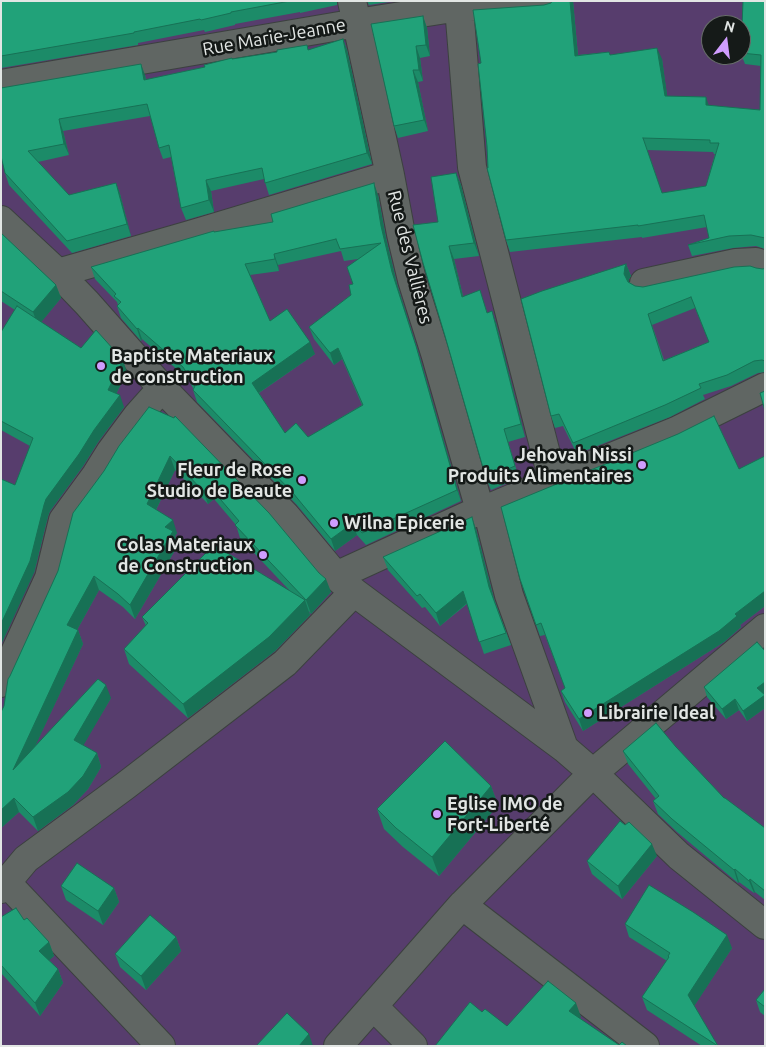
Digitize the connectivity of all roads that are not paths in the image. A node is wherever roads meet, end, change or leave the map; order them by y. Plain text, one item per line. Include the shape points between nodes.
1 (548, 1) edge
2 (459, 7) junction
3 (354, 12) edge
4 (1, 84) edge
5 (390, 175) junction
6 (1, 220) edge
7 (765, 264) edge
8 (58, 273) junction
9 (644, 283) dead end
10 (765, 387) edge
11 (162, 388) junction
12 (553, 481) junction
13 (483, 510) junction
14 (345, 584) junction
15 (765, 628) edge
16 (1, 683) edge
17 (564, 748) junction
18 (593, 773) junction
19 (4, 886) edge
20 (462, 905) junction
21 (765, 925) edge
22 (373, 1006) junction
23 (161, 1046) edge
24 (338, 1046) edge
25 (413, 1046) edge
26 (645, 1046) edge

1 - 2 street, Rue Marie-Jeanne
2 - 3 street, Rue Marie-Jeanne
2 - 12 street via 472,167
3 - 4 street, Rue Marie-Jeanne
3 - 5 street, Rue des Vallières
5 - 8 street
5 - 13 street, Rue des Vallières via 412,280
6 - 8 street
7 - 9 street via 736,263
8 - 11 street
10 - 12 street via 676,431
11 - 14 street via 286,516
11 - 16 street via 136,416 63,520 49,578
12 - 13 street
13 - 14 street
13 - 17 street, Rue des Vallières via 509,595
14 - 17 street
14 - 19 street via 285,663 26,859
15 - 18 street
17 - 18 street
18 - 20 street
18 - 21 street via 679,856
19 - 23 street
20 - 22 street
20 - 26 street
22 - 24 street
22 - 25 street

